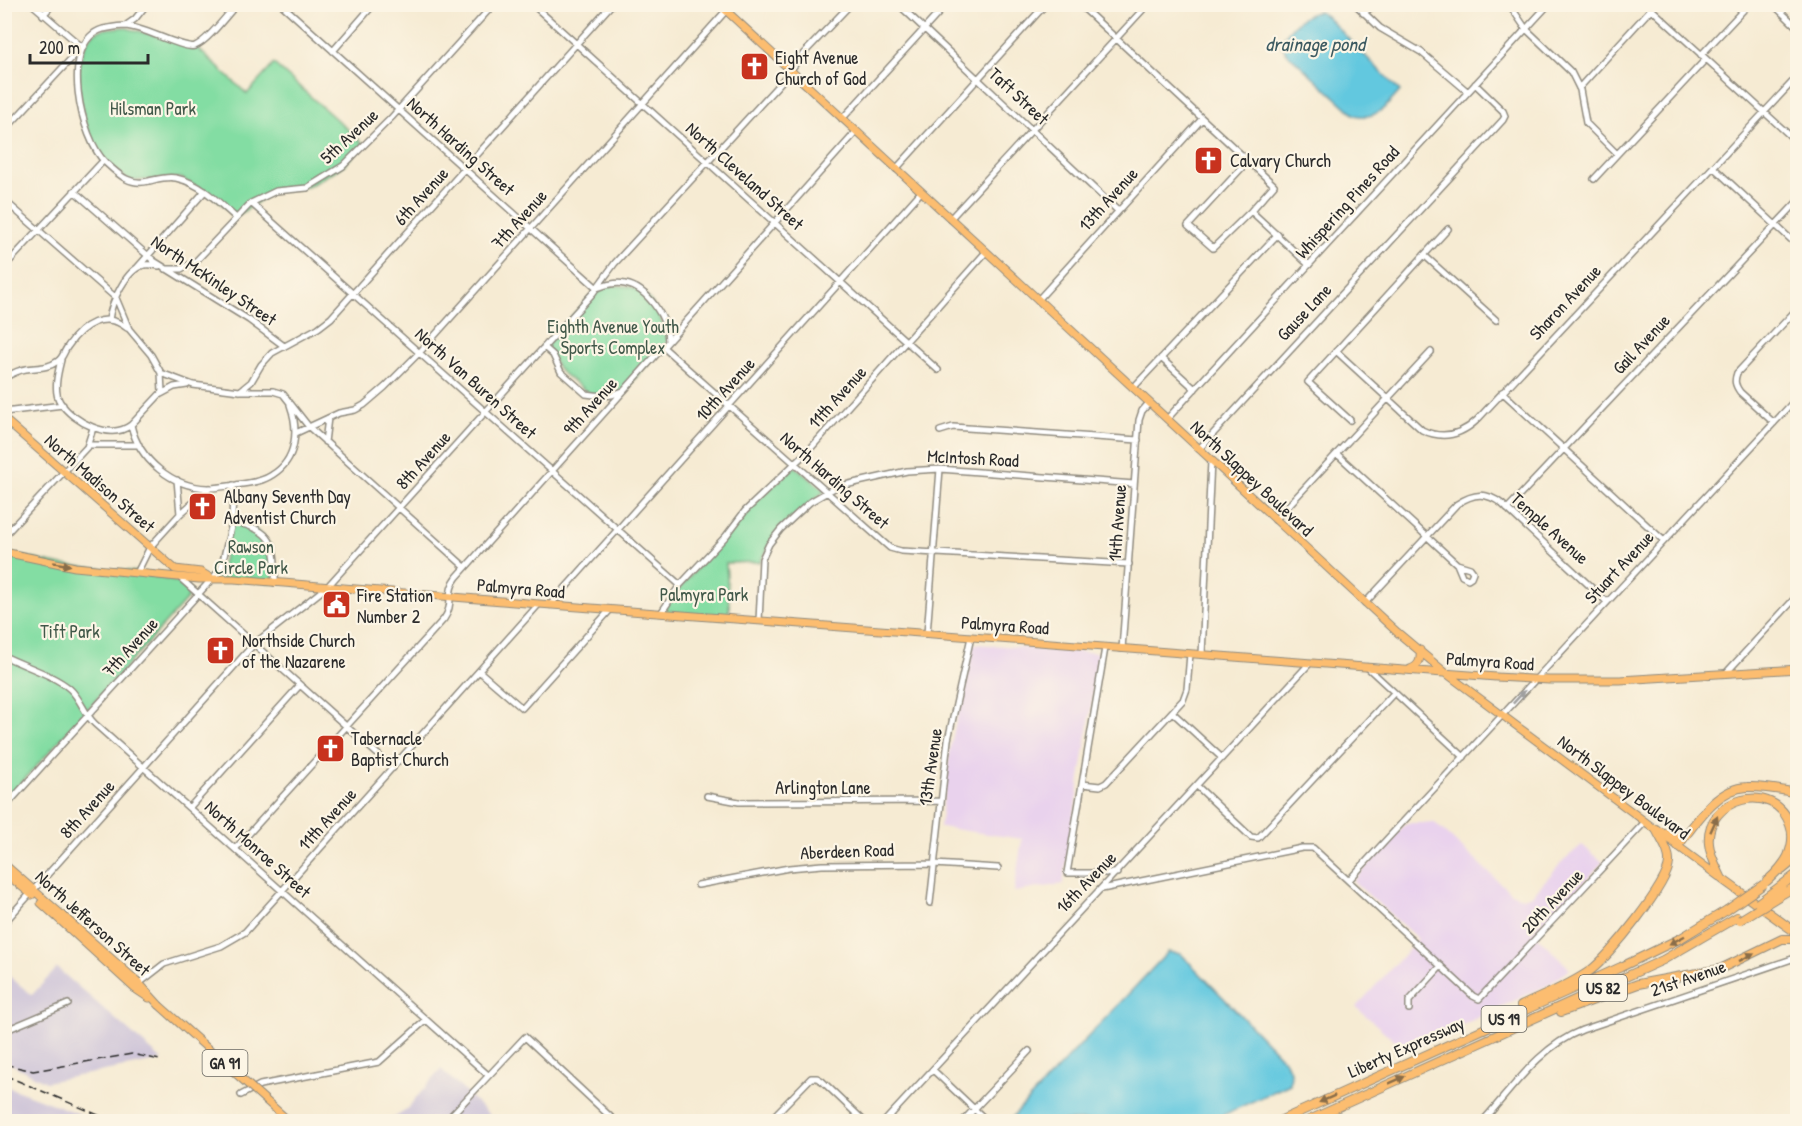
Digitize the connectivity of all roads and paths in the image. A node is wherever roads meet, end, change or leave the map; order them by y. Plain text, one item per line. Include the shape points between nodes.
1 (32, 4) edge
2 (53, 4) edge
3 (147, 4) edge
4 (237, 4) edge
5 (281, 4) edge
6 (374, 4) edge
7 (494, 4) edge
8 (532, 4) edge
9 (612, 4) edge
10 (719, 4) edge
11 (732, 4) edge
12 (851, 4) edge
13 (898, 4) edge
14 (947, 4) edge
15 (1046, 4) edge
16 (1079, 4) edge
17 (1148, 4) edge
18 (1355, 4) edge
19 (1377, 4) edge
20 (1509, 4) edge
21 (1549, 4) edge
22 (1749, 4) edge
23 (1773, 4) edge
24 (1648, 6) edge
25 (726, 11) junction
26 (1363, 13) junction
27 (43, 15) junction
28 (125, 26) junction
29 (1797, 28) edge
30 (924, 29) junction
31 (1526, 29) junction
32 (1116, 40) junction
33 (576, 45) junction
34 (82, 47) junction
35 (333, 51) junction
36 (1703, 58) junction
37 (791, 71) junction
38 (1797, 76) edge
39 (978, 78) junction
40 (1475, 84) junction
41 (1579, 88) junction
42 (1468, 92) junction
43 (643, 105) junction
44 (398, 109) junction
45 (1764, 112) junction
46 (842, 119) junction
47 (1202, 119) junction
48 (1032, 129) junction
49 (4, 131) edge
50 (856, 132) junction
51 (1797, 143) edge
52 (1617, 154) junction
53 (103, 161) junction
54 (1248, 161) junction
55 (708, 163) junction
56 (1713, 167) junction
57 (896, 168) junction
58 (465, 169) junction
59 (1594, 179) dead end
60 (75, 191) junction
61 (205, 191) junction
62 (921, 192) junction
63 (4, 200) edge
64 (1797, 201) edge
65 (251, 202) junction
66 (1118, 211) junction
67 (1251, 211) junction
68 (237, 218) junction
69 (950, 219) junction
70 (774, 222) junction
71 (1775, 225) junction
72 (531, 228) junction
73 (1448, 229) dead end
74 (38, 230) junction
75 (1278, 234) junction
76 (1797, 246) edge
77 (986, 252) junction
78 (1424, 255) junction
79 (147, 256) junction
80 (1309, 265) junction
81 (4, 267) edge
82 (163, 267) junction
83 (137, 268) junction
84 (841, 282) junction
85 (597, 288) junction
86 (354, 293) junction
87 (116, 298) junction
88 (1038, 300) junction
89 (1797, 308) edge
90 (109, 320) junction
91 (1496, 320) dead end
92 (129, 330) junction
93 (668, 341) junction
94 (907, 341) junction
95 (284, 346) junction
96 (544, 346) junction
97 (663, 347) junction
98 (1336, 351) junction
99 (1431, 352) dead end
100 (419, 353) junction
101 (1161, 358) junction
102 (61, 360) junction
103 (938, 370) dead end
104 (161, 373) junction
105 (4, 378) edge
106 (193, 385) junction
107 (1133, 388) junction
108 (1195, 388) junction
109 (625, 390) junction
110 (240, 391) junction
111 (1503, 392) junction
112 (161, 394) junction
113 (1797, 397) edge
114 (1387, 399) junction
115 (288, 400) junction
116 (1149, 403) junction
117 (63, 405) junction
118 (729, 406) junction
119 (4, 412) edge
120 (485, 412) junction
121 (328, 418) junction
122 (4, 419) edge
123 (1167, 419) junction
124 (1350, 420) dead end
125 (1774, 423) junction
126 (131, 425) junction
127 (309, 427) junction
128 (93, 428) junction
129 (940, 431) dead end
130 (296, 433) junction
131 (1138, 440) junction
132 (325, 442) junction
133 (88, 445) junction
134 (140, 445) junction
135 (1198, 449) junction
136 (1564, 449) junction
137 (1337, 454) junction
138 (1211, 461) junction
139 (795, 465) junction
140 (940, 469) junction
141 (63, 471) junction
142 (552, 471) junction
143 (177, 480) junction
144 (1134, 484) junction
145 (232, 485) junction
146 (211, 488) junction
147 (826, 492) junction
148 (398, 509) junction
149 (1508, 509) junction
150 (180, 514) junction
151 (1275, 520) junction
152 (232, 521) junction
153 (618, 530) junction
154 (4, 536) edge
155 (1427, 536) junction
156 (1664, 541) junction
157 (150, 547) junction
158 (4, 552) edge
159 (933, 552) junction
160 (1129, 564) junction
161 (1457, 564) dead end
162 (465, 567) junction
163 (138, 571) junction
164 (176, 572) junction
165 (212, 578) junction
166 (275, 583) junction
167 (680, 585) junction
168 (328, 586) junction
169 (197, 594) junction
170 (1797, 596) edge
171 (450, 597) junction
172 (1607, 602) junction
173 (1365, 603) junction
174 (539, 604) junction
175 (550, 605) junction
176 (610, 610) junction
177 (661, 614) junction
178 (759, 621) junction
179 (927, 634) junction
180 (970, 637) junction
181 (254, 644) junction
182 (1105, 648) junction
183 (1122, 649) junction
184 (1420, 650) junction
185 (1190, 654) junction
186 (1202, 655) junction
187 (4, 656) edge
188 (1310, 663) junction
189 (1367, 667) junction
190 (1797, 669) edge
191 (1407, 670) junction
192 (479, 671) junction
193 (1726, 673) junction
194 (1447, 674) junction
195 (1536, 679) junction
196 (300, 685) junction
197 (1394, 693) junction
198 (1172, 712) junction
199 (1502, 715) junction
200 (87, 716) junction
201 (346, 726) junction
202 (1464, 757) junction
203 (1222, 758) junction
204 (144, 768) junction
205 (393, 768) junction
206 (1082, 784) junction
207 (1197, 786) junction
208 (1797, 792) edge
209 (707, 796) dead end
210 (940, 801) junction
211 (4, 808) edge
212 (189, 808) junction
213 (1645, 822) junction
214 (1694, 826) junction
215 (1657, 830) junction
216 (1678, 846) junction
217 (235, 849) junction
218 (1797, 857) edge
219 (4, 864) edge
220 (934, 864) junction
221 (998, 868) dead end
222 (4, 872) edge
223 (1117, 873) junction
224 (1797, 873) edge
225 (1722, 879) junction
226 (1349, 880) junction
227 (1766, 883) junction
228 (698, 885) dead end
229 (1797, 885) edge
230 (1102, 889) junction
231 (283, 892) junction
232 (33, 893) junction
233 (1777, 893) junction
234 (930, 903) dead end
235 (4, 923) edge
236 (1797, 933) edge
237 (1797, 939) edge
238 (1797, 957) edge
239 (1441, 966) junction
240 (136, 986) junction
241 (68, 1004) dead end
242 (1409, 1009) dead end
243 (426, 1020) junction
244 (1512, 1029) junction
245 (4, 1031) edge
246 (1029, 1051) dead end
247 (1430, 1053) junction
248 (933, 1070) junction
249 (488, 1075) junction
250 (242, 1095) dead end
251 (975, 1109) junction
252 (290, 1122) edge
253 (445, 1122) edge
254 (616, 1122) edge
255 (768, 1122) edge
256 (865, 1122) edge
257 (884, 1122) edge
258 (962, 1122) edge
259 (988, 1122) edge
260 (1276, 1122) edge
261 (1305, 1122) edge
262 (1482, 1122) edge

1 - 27 street
2 - 27 street
3 - 28 street
4 - 28 street via 193,47
5 - 35 street, North Harding Street
6 - 35 street
7 - 44 street, 5th Avenue
8 - 33 street, North Cleveland Street
9 - 33 street, 6th Avenue
10 - 25 main road, North Slappey Boulevard
11 - 25 street, 7th Avenue
12 - 37 street, 8th Avenue
13 - 30 street, Taft Street
14 - 30 street
15 - 39 street
16 - 32 street
17 - 32 street
18 - 26 street
19 - 26 street
20 - 31 street
21 - 31 street, Whispering Pines Road
22 - 36 street
23 - 29 street
24 - 36 street
24 - 41 street
25 - 37 main road, North Slappey Boulevard
25 - 43 street, 7th Avenue
26 - 42 street via 1421,52
27 - 34 street
28 - 34 street via 100,30
30 - 39 street, Taft Street
30 - 46 street
31 - 40 street, Whispering Pines Road
31 - 41 street via 1565,65
32 - 47 street
32 - 48 street
33 - 43 street, North Cleveland Street
33 - 58 street, 6th Avenue
34 - 49 street
34 - 53 street via 78,91 88,132
35 - 44 street, North Harding Street
36 - 45 street
36 - 52 street
37 - 46 main road, North Slappey Boulevard
37 - 55 street, 8th Avenue
38 - 45 street, Sharon Avenue
39 - 48 street, Taft Street
39 - 57 street
40 - 42 street, Whispering Pines Road
40 - 135 street, Gause Lane via 1503,111 1503,120
41 - 52 street via 1586,123
42 - 80 street, Whispering Pines Road
43 - 55 street, North Cleveland Street
43 - 72 street, 7th Avenue
44 - 58 street, North Harding Street
44 - 65 street, 5th Avenue via 343,166 325,179 307,188 276,191
45 - 51 street
45 - 56 street, Sharon Avenue
46 - 50 main road, North Slappey Boulevard
47 - 54 street
47 - 66 street, 13th Avenue
48 - 66 street, Taft Street
48 - 69 street
50 - 57 main road, North Slappey Boulevard
50 - 70 street, 9th Avenue
52 - 59 street
53 - 60 street
53 - 61 street via 129,182 174,177
54 - 67 street via 1274,185
54 - 67 street via 1188,226 1214,248
55 - 70 street, North Cleveland Street
55 - 85 street, 8th Avenue via 615,263
56 - 71 street
56 - 111 street, Sharon Avenue
57 - 62 main road, North Slappey Boulevard
58 - 72 street, North Harding Street
58 - 86 street, 6th Avenue
60 - 74 street
60 - 79 street, North McKinley Street
61 - 68 street
61 - 79 street
62 - 69 main road, North Slappey Boulevard
62 - 84 street, 10th Avenue
63 - 74 street
64 - 71 street, Gail Avenue
65 - 68 street
65 - 86 street, North Van Buren Street
66 - 88 street, 13th Avenue
67 - 75 street
68 - 82 street via 192,264 181,269
69 - 77 main road, North Slappey Boulevard
70 - 84 street, North Cleveland Street
70 - 93 street, 9th Avenue
71 - 76 street
71 - 136 street, Gail Avenue
72 - 85 street, North Harding Street
72 - 100 street, 7th Avenue
73 - 78 street
74 - 81 street
74 - 87 street
75 - 80 street
75 - 101 street
77 - 88 main road, North Slappey Boulevard
77 - 94 street, 11th Avenue
78 - 91 street
78 - 98 street
79 - 82 street, North McKinley Street
79 - 83 street
80 - 108 street, Whispering Pines Road
82 - 83 street
82 - 95 street, North McKinley Street
83 - 87 street
84 - 94 street, North Cleveland Street
84 - 118 street, 10th Avenue
85 - 93 street via 618,283 638,289 661,317
85 - 96 street, 8th Avenue
86 - 95 street, 6th Avenue via 323,324
86 - 100 street, North Van Buren Street
87 - 90 street
87 - 92 street
88 - 107 main road, North Slappey Boulevard
89 - 125 street via 1737,373 1735,380 1740,392
90 - 92 street
90 - 102 street via 95,321 84,328
92 - 104 street
93 - 97 street, 9th Avenue
94 - 103 street, North Cleveland Street
94 - 139 street, 11th Avenue
95 - 110 street, 6th Avenue via 265,359 251,382
96 - 109 street via 561,372 586,394 612,395
96 - 120 street, 8th Avenue
97 - 109 street, 9th Avenue
97 - 118 street, North Harding Street
98 - 114 street, Sharon Avenue
98 - 124 street via 1308,382
99 - 114 street
100 - 120 street, North Van Buren Street
100 - 121 street, 7th Avenue via 364,405
101 - 107 street
101 - 108 street
102 - 105 street
102 - 117 street via 57,388
104 - 106 street
104 - 112 street
106 - 110 street
106 - 112 street via 174,387
107 - 116 main road, North Slappey Boulevard
108 - 123 street, Whispering Pines Road
109 - 142 street, 9th Avenue
110 - 115 street via 273,391
111 - 114 street, Sharon Avenue via 1465,430 1447,436 1422,430
111 - 136 street
112 - 126 street
113 - 125 street, Stuart Avenue
114 - 137 street
115 - 127 street
115 - 130 street
116 - 123 main road, North Slappey Boulevard
116 - 131 street, 14th Avenue via 1140,415
117 - 119 street
117 - 128 street
118 - 139 street, North Harding Street
118 - 153 street, 10th Avenue
120 - 142 street, North Van Buren Street
120 - 148 street, 8th Avenue
121 - 127 street, 7th Avenue
121 - 132 street
122 - 141 main road, North Madison Street
123 - 135 main road, North Slappey Boulevard
125 - 156 street, Stuart Avenue
126 - 128 street via 120,431
126 - 134 street
127 - 130 street, 7th Avenue
127 - 132 street
128 - 133 street
129 - 131 street via 953,427
130 - 145 street via 289,456 272,475
131 - 144 street, 14th Avenue
132 - 148 street
133 - 134 street
133 - 141 street
134 - 143 street via 150,462
135 - 138 main road, North Slappey Boulevard
136 - 149 street, Gail Avenue
136 - 156 street
137 - 151 street
137 - 155 street
138 - 151 main road, North Slappey Boulevard
138 - 186 street
139 - 147 street, North Harding Street
139 - 167 street, 11th Avenue via 757,498
140 - 144 street, McIntosh Road
140 - 147 street, McIntosh Road via 920,469
140 - 159 street
141 - 154 street
141 - 157 main road, North Madison Street
142 - 153 street, North Van Buren Street
142 - 162 street, 9th Avenue
143 - 146 street
143 - 150 street
144 - 160 street, 14th Avenue
145 - 146 street
145 - 152 street, 7th Avenue
146 - 150 street
147 - 159 street, North Harding Street via 890,548
147 - 178 street, McIntosh Road via 781,529 765,551
148 - 162 street
148 - 168 street, 8th Avenue
149 - 155 street, Temple Avenue via 1490,496 1475,495 1457,504
149 - 172 street, Temple Avenue
150 - 157 street
151 - 173 main road, North Slappey Boulevard
152 - 165 street, 7th Avenue via 221,567
152 - 166 street via 268,537 276,555
153 - 167 street, North Van Buren Street
153 - 175 street, 10th Avenue
155 - 161 street
155 - 173 street, Temple Avenue
156 - 172 street, Stuart Avenue
157 - 163 street
157 - 164 main road, North Madison Street
158 -> 163 main road, Palmyra Road via 62,565
159 - 160 street, North Harding Street
159 - 179 street
160 - 183 street, 14th Avenue
162 - 171 street, 9th Avenue via 452,582
163 - 164 main road, Palmyra Road
164 - 165 main road, Palmyra Road via 201,573
164 - 169 street, North Madison Street
165 - 166 main road, Palmyra Road
165 - 169 street, 7th Avenue
166 - 168 main road, Palmyra Road
167 - 177 street, 11th Avenue
168 - 171 main road, Palmyra Road
168 - 181 street, 8th Avenue
169 - 181 street, North Madison Street
169 - 200 street, 7th Avenue
170 - 193 street
171 - 174 main road, Palmyra Road
171 - 201 street via 450,609 444,619
172 - 195 street, Stuart Avenue
173 - 184 main road, North Slappey Boulevard
174 - 175 main road, Palmyra Road
174 - 192 street, 11th Avenue
175 - 176 main road, Palmyra Road
176 - 177 main road, Palmyra Road
176 - 192 street via 522,708
177 - 178 main road, Palmyra Road
178 - 179 main road, Palmyra Road
179 - 180 main road, Palmyra Road
180 - 182 main road, Palmyra Road
180 - 210 street, 13th Avenue via 948,740
181 - 196 street, North Madison Street
181 - 204 street, 8th Avenue
182 - 183 main road, Palmyra Road
182 - 206 street
183 - 185 main road, Palmyra Road
184 - 191 main road via 1417,665
184 - 194 main road, North Slappey Boulevard
185 - 186 main road, Palmyra Road
185 - 198 street via 1187,689
186 - 188 main road, Palmyra Road
187 - 200 street, North Monroe Street via 68,687
188 - 189 main road, Palmyra Road
188 - 203 street, 16th Avenue
189 - 191 main road, Palmyra Road
189 - 197 street
190 - 193 main road, Palmyra Road
191 - 194 main road, Palmyra Road
192 - 205 street, 11th Avenue
193 - 195 main road, Palmyra Road via 1620,680
194 - 195 main road, Palmyra Road
194 - 199 main road, North Slappey Boulevard
199 -> 195 street, Stuart Avenue
196 - 201 street, North Madison Street
196 - 212 street
197 - 202 street
197 - 207 street via 1258,838 1253,838
198 - 203 street
198 - 206 street via 1106,783
199 - 202 street, Stuart Avenue
199 - 213 main road, North Slappey Boulevard
200 - 204 street, North Monroe Street
200 - 211 street, 7th Avenue
201 - 205 street, North Madison Street
201 - 217 street
202 - 226 street, Stuart Avenue
203 - 207 street, 16th Avenue
204 - 212 street, North Monroe Street
204 - 232 street, 8th Avenue
205 - 231 street, 11th Avenue
206 - 223 street via 1067,873
207 - 223 street, 16th Avenue
208 - 214 highway via 1746,787 1730,791 1718,798
209 - 210 street, Arlington Lane via 740,802
210 - 220 street, 13th Avenue
212 - 217 street, North Monroe Street
213 - 215 main road, North Slappey Boulevard
213 - 239 street, 20th Avenue via 1479,999
214 - 215 highway via 1676,837
214 - 216 highway
215 - 216 main road, North Slappey Boulevard
215 - 247 highway via 1668,852 1665,877 1599,963 1581,977
216 - 225 main road, North Slappey Boulevard
217 - 231 street, North Monroe Street
218 - 227 highway, Liberty Expressway
219 - 232 main road, North Jefferson Street / GA 91
220 - 221 street, Aberdeen Road
220 - 228 street, Aberdeen Road via 810,866
220 - 234 street, 13th Avenue
222 - 232 main road, North Jefferson Street / GA 91
223 - 230 street, 16th Avenue
224 - 233 highway, Liberty Expressway / US 82
225 -> 227 highway, US 19 via 1709,842 1713,823 1719,813 1740,799 1764,799 1779,807 1787,818 1792,842 1787,857
225 - 236 highway, North Slappey Boulevard
226 - 230 street via 1315,850 1302,848
226 - 239 street
227 -> 247 highway, Liberty Expressway / US 19, bridge via 1659,949
229 - 233 highway
230 - 248 street, 16th Avenue
231 - 240 street, 11th Avenue via 236,939 164,964
231 - 243 street, North Monroe Street
232 - 235 street, 8th Avenue
232 - 240 main road, North Jefferson Street / GA 91
233 - 244 highway, Liberty Expressway / US 82, bridge via 1693,945
244 -> 237 highway, US 19 via 1638,984 1720,969 1782,939
238 - 262 street, 21st Avenue via 1562,1039 1544,1053
239 - 242 street via 1410,1001
240 - 252 main road, North Jefferson Street / GA 91, bridge
241 - 245 street
243 - 249 street, North Monroe Street
243 - 250 street via 379,1062 260,1085
261 -> 244 highway, Liberty Expressway / US 19
246 - 251 street
247 -> 260 highway, Liberty Expressway / US 19
248 - 251 street
248 - 257 street, 16th Avenue
249 - 253 street
249 - 254 street via 525,1037
251 - 258 street
251 - 259 street
255 - 256 street via 811,1078 817,1078

